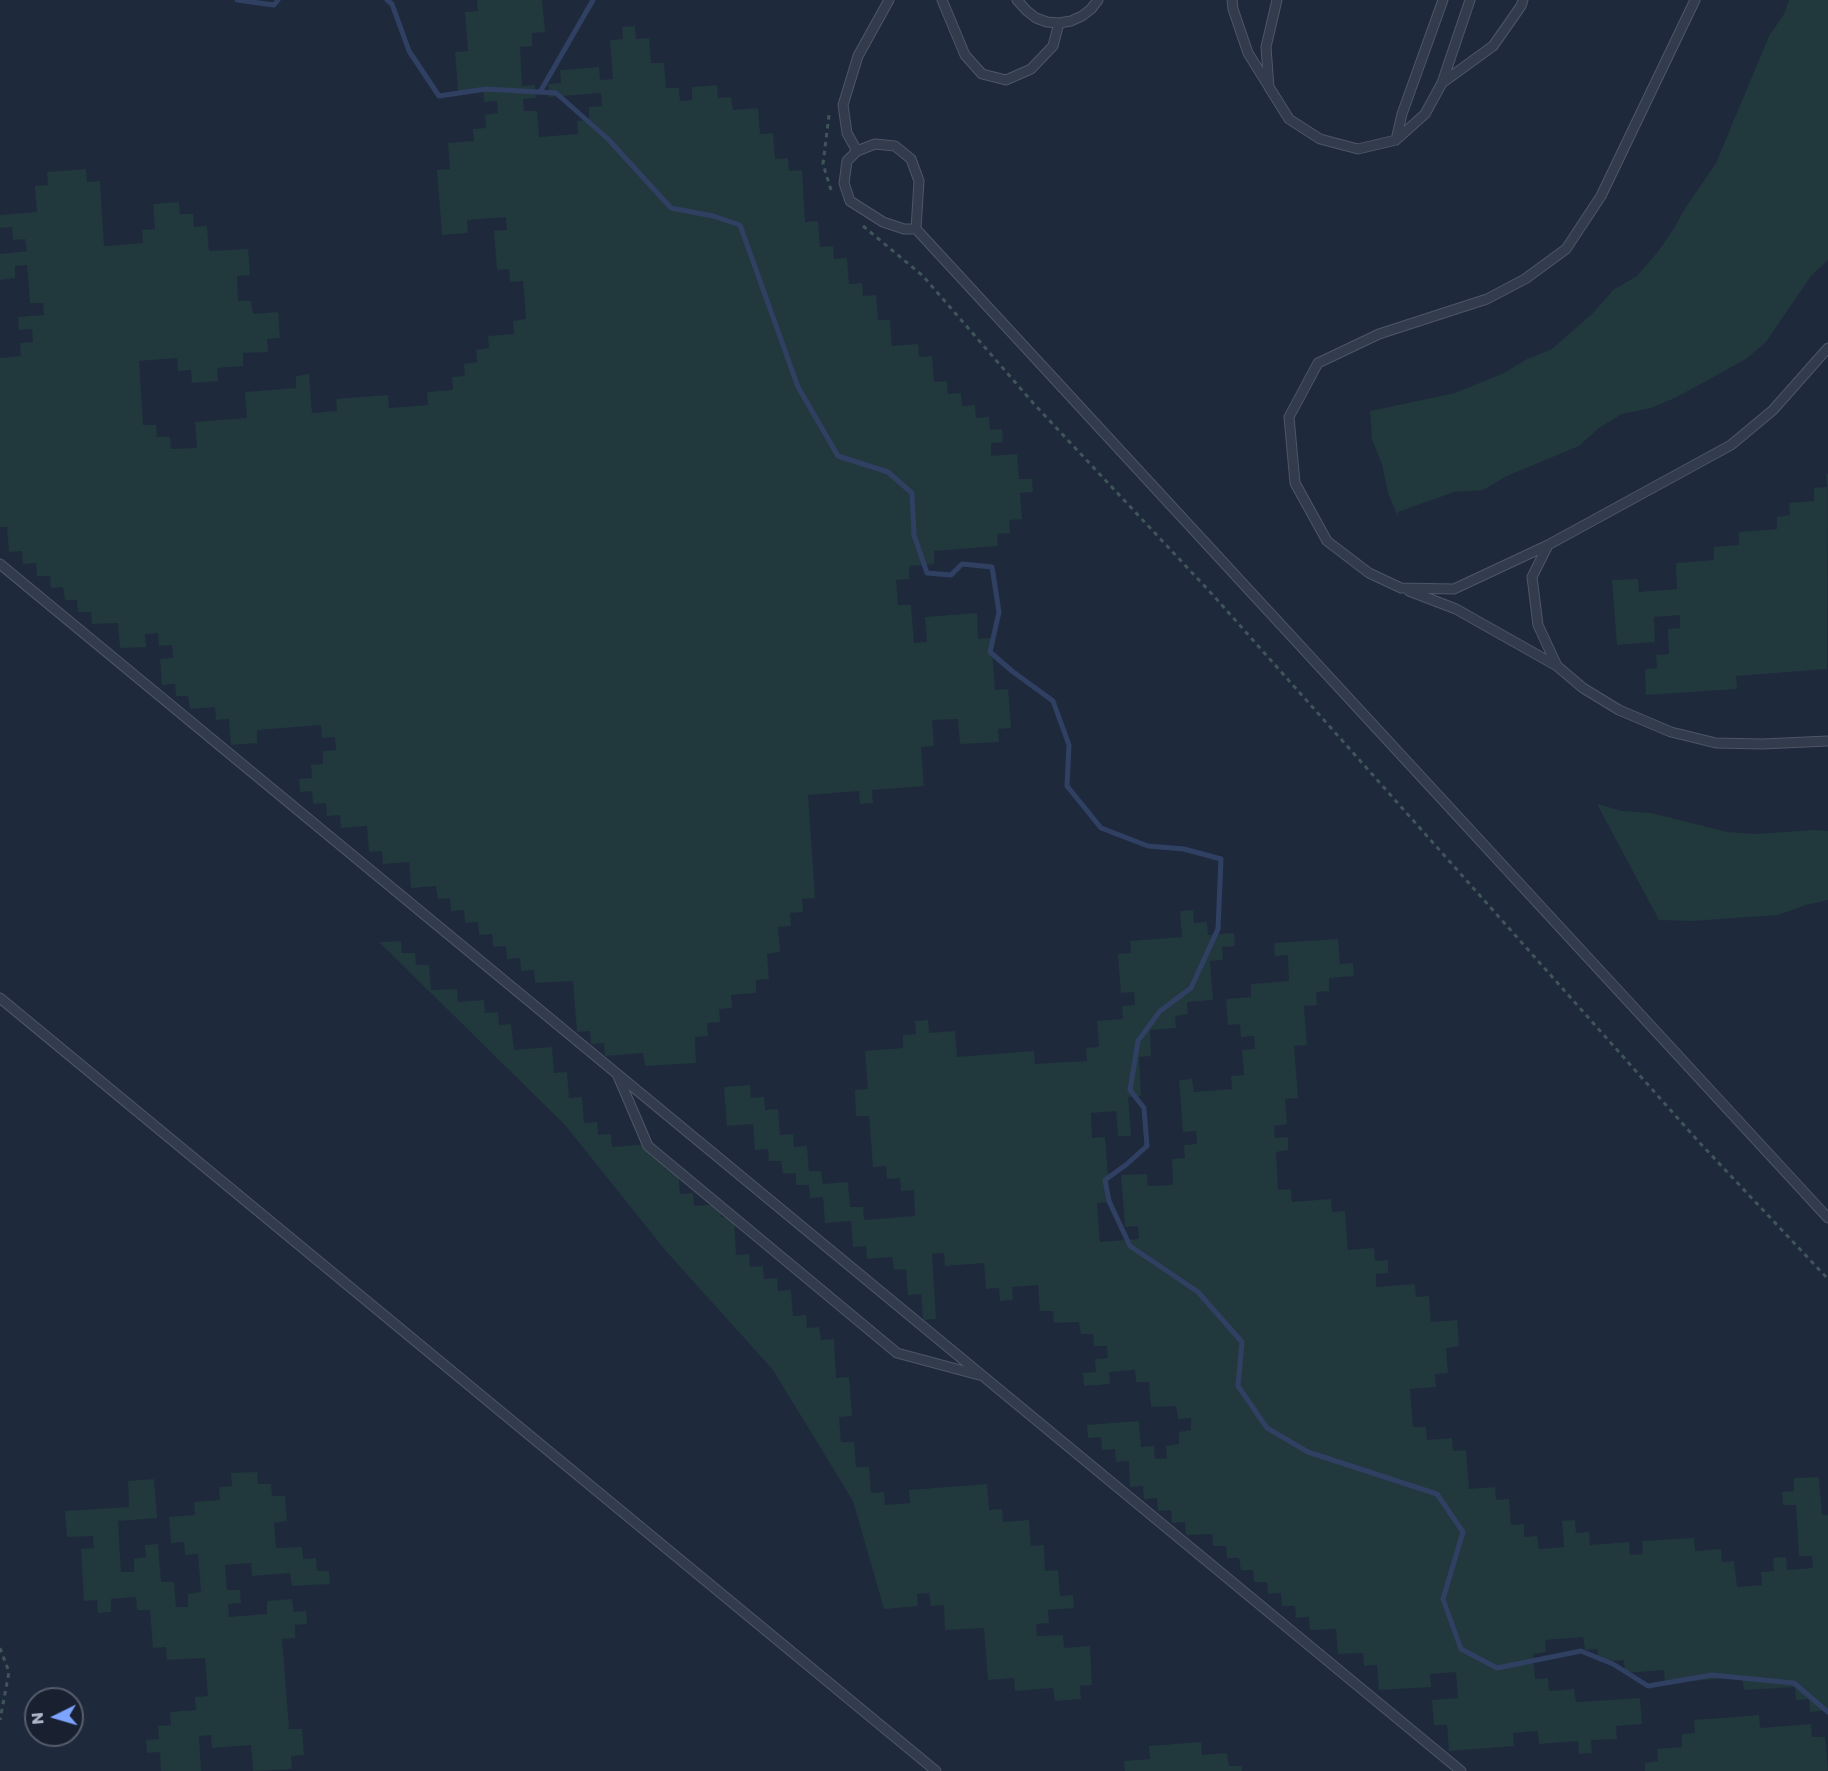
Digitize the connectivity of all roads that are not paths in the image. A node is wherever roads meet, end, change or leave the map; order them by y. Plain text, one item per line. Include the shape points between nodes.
1 (890, 0) edge
2 (942, 0) edge
3 (1017, 0) edge
4 (1098, 0) edge
5 (1232, 0) edge
6 (1277, 0) edge
7 (1443, 0) edge
8 (1470, 0) edge
9 (1523, 0) edge
10 (1695, 0) edge
11 (1059, 23) junction
12 (1442, 83) junction
13 (1269, 87) junction
14 (1396, 140) junction
15 (858, 151) junction
16 (916, 229) junction
17 (1828, 348) edge
18 (1548, 545) junction
19 (0, 564) edge
20 (1401, 588) junction
21 (1557, 666) junction
22 (1828, 741) edge
23 (0, 998) edge
24 (617, 1074) junction
25 (1828, 1218) edge
26 (982, 1375) junction
27 (936, 1771) edge
28 (1461, 1771) edge

1 - 15 lane via 858,56 843,105 847,133
2 - 11 lane via 965,55 982,74 1006,80 1031,69 1053,46
3 - 11 lane via 1036,18
4 - 11 lane via 1082,16
5 - 13 lane via 1248,52
6 - 13 lane via 1266,47
7 - 14 lane
8 - 12 lane
9 - 12 lane via 1493,46
10 - 20 lane via 1601,196 1566,249 1525,279 1487,299 1379,334 1318,363 1289,417 1295,483 1327,541 1369,573
12 - 14 lane via 1425,114
13 - 14 lane via 1289,119 1320,139 1358,149
15 - 16 lane via 847,161 844,183 850,201 883,222
15 - 16 lane via 875,144 895,146 911,159 919,181
16 - 25 lane
17 - 18 lane via 1773,410 1731,445
18 - 20 lane via 1454,589
18 - 21 lane via 1532,577 1538,625
19 - 24 lane
20 - 21 lane via 1456,609
21 - 22 lane via 1619,710 1671,732 1716,743
23 - 27 lane
24 - 26 lane
24 - 26 lane via 648,1146 897,1353
26 - 28 lane

